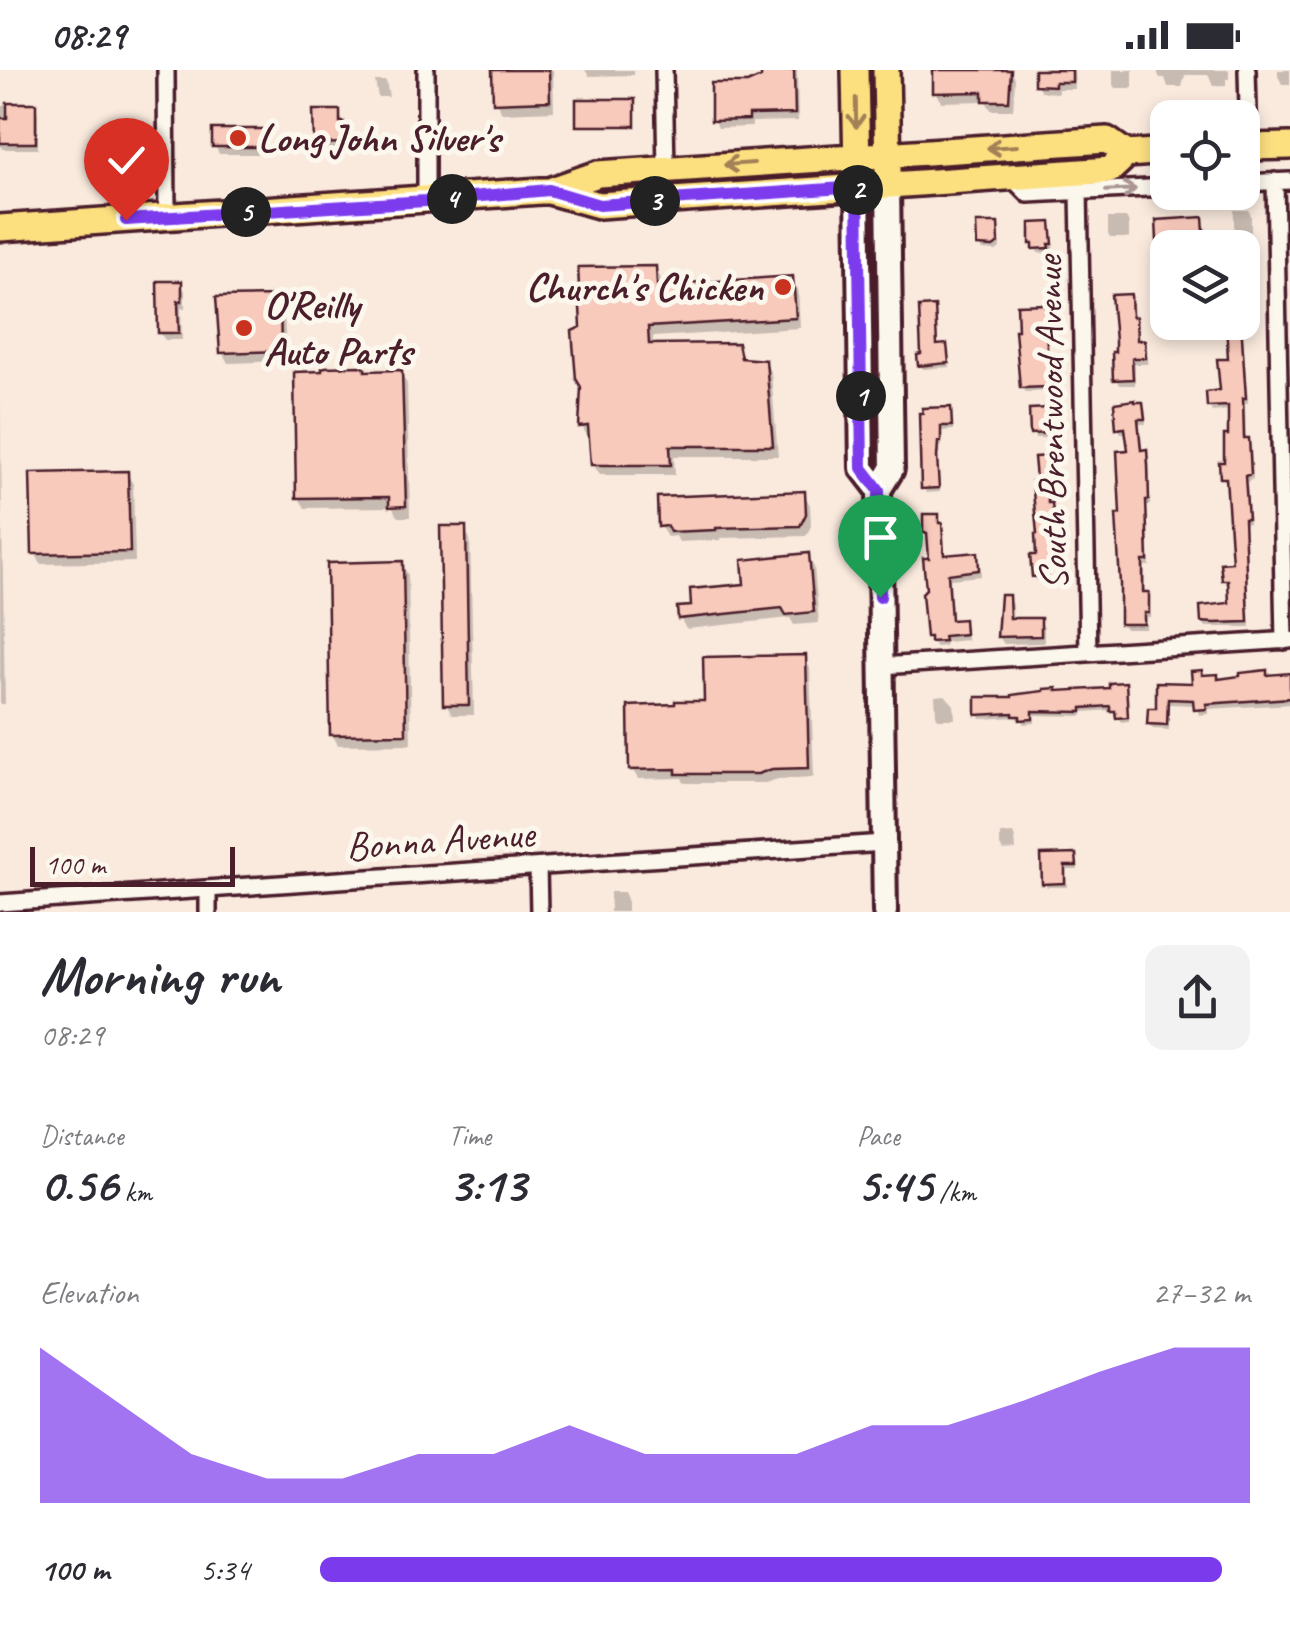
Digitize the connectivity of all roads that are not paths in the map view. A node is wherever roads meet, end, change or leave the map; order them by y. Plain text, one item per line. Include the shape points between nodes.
1 (166, 70) edge
2 (426, 70) edge
3 (664, 70) edge
4 (856, 70) edge
5 (886, 70) edge
6 (1248, 70) edge
7 (1247, 100) edge
8 (1290, 146) edge
9 (1260, 147) edge
10 (1150, 153) edge
11 (1127, 154) junction
12 (666, 169) junction
13 (867, 171) junction
14 (1011, 177) junction
15 (1282, 181) edge
16 (1150, 188) edge
17 (549, 190) junction
18 (1079, 192) junction
19 (426, 201) junction
20 (167, 217) junction
21 (0, 228) edge
22 (879, 490) junction
23 (1287, 640) edge
24 (1088, 653) junction
25 (881, 666) junction
26 (884, 842) junction
27 (538, 866) junction
28 (208, 888) junction
29 (0, 903) edge
30 (208, 912) edge
31 (539, 912) edge
32 (885, 912) edge

1 - 20 street
2 - 19 street
3 - 12 street
4 -> 13 main road
5 - 13 main road
6 - 7 street
8 - 9 main road
10 - 11 main road
11 -> 13 main road via 1107,140
11 - 14 main road via 1110,170
13 -> 12 main road
12 - 17 main road via 598,174
13 - 14 main road
13 - 17 main road via 599,205
13 - 22 main road via 862,468
13 - 22 main road via 878,376 890,392 892,469
14 - 18 street via 1028,194
15 - 23 street
18 -> 16 street
17 - 19 main road
18 - 24 street, South Brentwood Avenue
19 - 20 main road
20 - 21 main road
22 - 25 main road
23 - 24 street
24 - 25 street
25 - 26 main road
26 - 27 street, Bonna Avenue
26 - 32 main road
27 - 28 street, Bonna Avenue
27 - 31 street
28 - 29 street, Bonna Avenue
28 - 30 street

